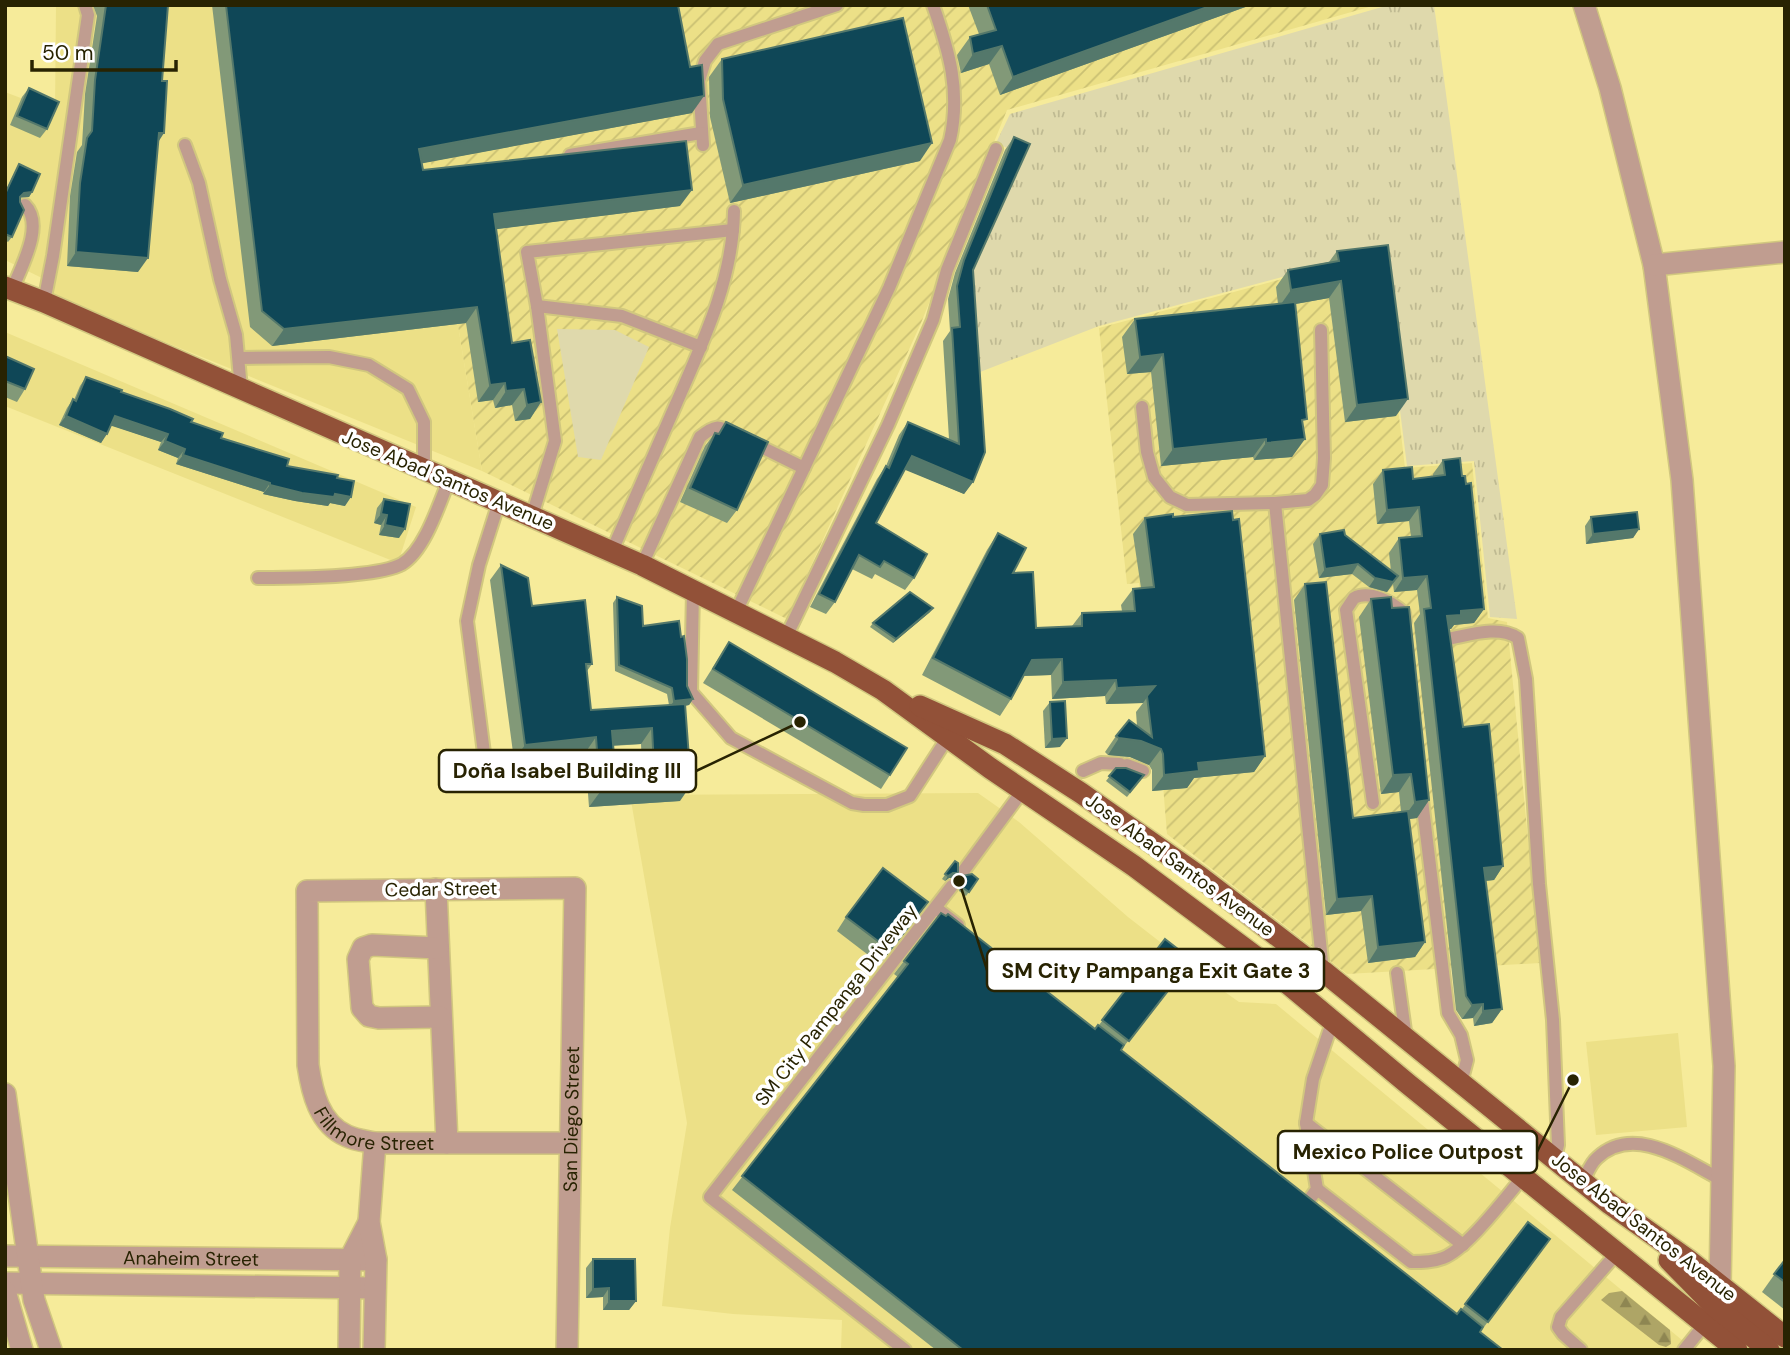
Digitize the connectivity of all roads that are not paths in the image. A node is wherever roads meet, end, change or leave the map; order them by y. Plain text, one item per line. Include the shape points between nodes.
1 (85, 5) edge
2 (837, 5) edge
3 (933, 5) edge
4 (1584, 5) edge
5 (186, 145) dead end
6 (996, 149) dead end
7 (551, 158) edge
8 (25, 205) edge
9 (734, 211) dead end
10 (733, 230) junction
11 (1785, 252) edge
12 (1654, 265) junction
13 (9, 289) edge
14 (44, 302) junction
15 (537, 306) junction
16 (1321, 330) dead end
17 (701, 347) junction
18 (240, 358) junction
19 (241, 389) junction
20 (1142, 407) dead end
21 (804, 468) junction
22 (424, 471) junction
23 (449, 480) junction
24 (499, 502) junction
25 (1275, 503) junction
26 (532, 516) junction
27 (612, 551) junction
28 (642, 565) junction
29 (258, 578) dead end
30 (693, 590) junction
31 (736, 612) junction
32 (786, 637) junction
33 (1448, 639) edge
34 (1406, 640) edge
35 (883, 690) junction
36 (948, 737) junction
37 (484, 753) dead end
38 (1083, 771) dead end
39 (1143, 771) edge
40 (1419, 775) edge
41 (1023, 790) junction
42 (1373, 803) dead end
43 (962, 873) edge
44 (1199, 876) junction
45 (952, 886) dead end
46 (575, 888) joint
47 (436, 889) junction
48 (307, 891) joint
49 (1181, 900) junction
50 (936, 908) junction
51 (967, 932) edge
52 (438, 948) junction
53 (1324, 971) junction
54 (1397, 973) dead end
55 (440, 1017) junction
56 (1332, 1020) junction
57 (1406, 1038) junction
58 (1461, 1083) junction
59 (5, 1094) edge
60 (1440, 1110) junction
61 (1306, 1123) junction
62 (375, 1143) junction
63 (447, 1143) junction
64 (570, 1143) junction
65 (1555, 1158) junction
66 (1523, 1177) junction
67 (1721, 1180) junction
68 (1583, 1181) junction
69 (1317, 1189) junction
70 (1309, 1200) edge
71 (1610, 1204) junction
72 (369, 1222) junction
73 (1463, 1245) junction
74 (1617, 1253) junction
75 (5, 1256) edge
76 (28, 1256) junction
77 (350, 1259) junction
78 (376, 1260) junction
79 (5, 1283) edge
80 (32, 1283) junction
81 (1720, 1286) junction
82 (350, 1288) junction
83 (375, 1288) junction
84 (5, 1291) edge
85 (1705, 1324) junction
86 (1785, 1337) edge
87 (1737, 1345) edge
88 (22, 1350) edge
89 (51, 1350) edge
90 (349, 1350) edge
91 (374, 1350) edge
92 (566, 1350) edge
93 (905, 1350) edge
94 (1581, 1350) edge
95 (1684, 1350) edge
96 (1769, 1350) edge

1 - 14 lane via 88,15
2 - 7 lane via 718,44 705,61 699,81 702,139
3 - 21 lane via 955,85 950,140 889,288
4 - 12 street via 1610,88
5 - 18 lane
6 - 32 lane via 893,413
8 - 13 lane via 32,212 34,228
9 - 10 lane
10 - 15 lane via 527,252
10 - 17 lane via 725,282
11 - 12 street
12 - 67 street via 1682,480 1724,1066
13 - 14 highway, Jose Abad Santos Avenue
14 - 19 highway, Jose Abad Santos Avenue
15 - 17 lane via 622,316
15 - 26 lane via 555,441
16 - 25 lane via 1322,485 1308,500
17 - 27 lane
18 - 19 lane
18 - 22 lane via 329,357 379,371 408,389 424,422
19 - 22 highway, Jose Abad Santos Avenue
20 - 25 lane via 1154,477 1170,497 1187,505
21 - 28 lane via 720,427 711,429 700,437
21 - 31 lane
22 - 23 highway, Jose Abad Santos Avenue
23 - 24 highway, Jose Abad Santos Avenue
23 - 29 lane via 421,543 402,564 358,573
24 - 26 highway, Jose Abad Santos Avenue
24 - 37 lane via 467,621
25 - 53 lane
26 - 27 highway, Jose Abad Santos Avenue
27 - 28 highway, Jose Abad Santos Avenue
28 - 30 highway, Jose Abad Santos Avenue
30 - 31 highway, Jose Abad Santos Avenue
30 - 36 lane via 691,692 731,738 852,803 880,805 910,796
31 - 32 highway, Jose Abad Santos Avenue
32 - 35 highway, Jose Abad Santos Avenue
33 - 65 lane via 1509,632 1518,638 1521,652 1553,1020
34 - 42 lane via 1404,613 1395,605 1359,595 1346,610
35 - 36 highway, Jose Abad Santos Avenue
35 - 44 highway, Jose Abad Santos Avenue via 1005,744
36 - 41 highway, Jose Abad Santos Avenue
38 - 39 lane via 1101,764 1123,764
40 - 58 lane via 1448,1013 1468,1060
41 - 43 lane
41 - 49 highway, Jose Abad Santos Avenue
44 - 49 highway
44 - 53 highway, Jose Abad Santos Avenue
45 - 50 lane
46 - 47 street, Cedar Street
46 - 64 street, San Diego Street
47 - 48 street, Cedar Street
47 - 52 street
48 - 62 street, Fillmore Street via 312,1092 324,1117 345,1136
49 - 56 highway, Jose Abad Santos Avenue
50 - 51 lane, SM City Pampanga Driveway
50 - 93 lane, SM City Pampanga Driveway via 710,1197
52 - 55 street
52 - 55 street via 372,945 363,948 358,959 362,1008 369,1016
53 - 57 highway, Jose Abad Santos Avenue
54 - 57 lane
55 - 63 street
56 - 60 highway, Jose Abad Santos Avenue
56 - 61 lane via 1313,1079
57 - 58 highway, Jose Abad Santos Avenue
58 - 60 highway
58 - 65 highway, Jose Abad Santos Avenue
59 - 76 street
60 - 66 highway, Jose Abad Santos Avenue
61 - 69 lane
61 - 73 lane
62 - 63 street, Fillmore Street
62 - 72 street
63 - 64 street, Fillmore Street
64 - 92 street, San Diego Street
65 - 68 highway, Jose Abad Santos Avenue
66 - 73 lane
66 - 74 highway, Jose Abad Santos Avenue
67 - 68 lane via 1650,1144 1623,1144 1595,1159
67 - 81 street
68 - 71 highway, Jose Abad Santos Avenue
69 - 70 lane
69 - 73 lane via 1411,1262 1446,1258
71 - 81 highway, Jose Abad Santos Avenue
71 - 87 highway via 1713,1305
72 - 77 street
72 - 78 street
74 - 85 highway, Jose Abad Santos Avenue
74 - 94 lane via 1561,1317 1558,1327
75 - 76 street, Anaheim Street
76 - 77 street, Anaheim Street
76 - 80 street
77 - 78 street, Anaheim Street
77 - 82 street
78 - 83 street
79 - 80 street, Anaheim Street
80 - 82 street, Anaheim Street
80 - 89 street
81 - 86 highway, Jose Abad Santos Avenue
82 - 83 street, Anaheim Street
82 - 90 street
83 - 91 street
84 - 88 street
85 - 87 highway, Jose Abad Santos Avenue
85 - 95 lane
87 - 96 highway

